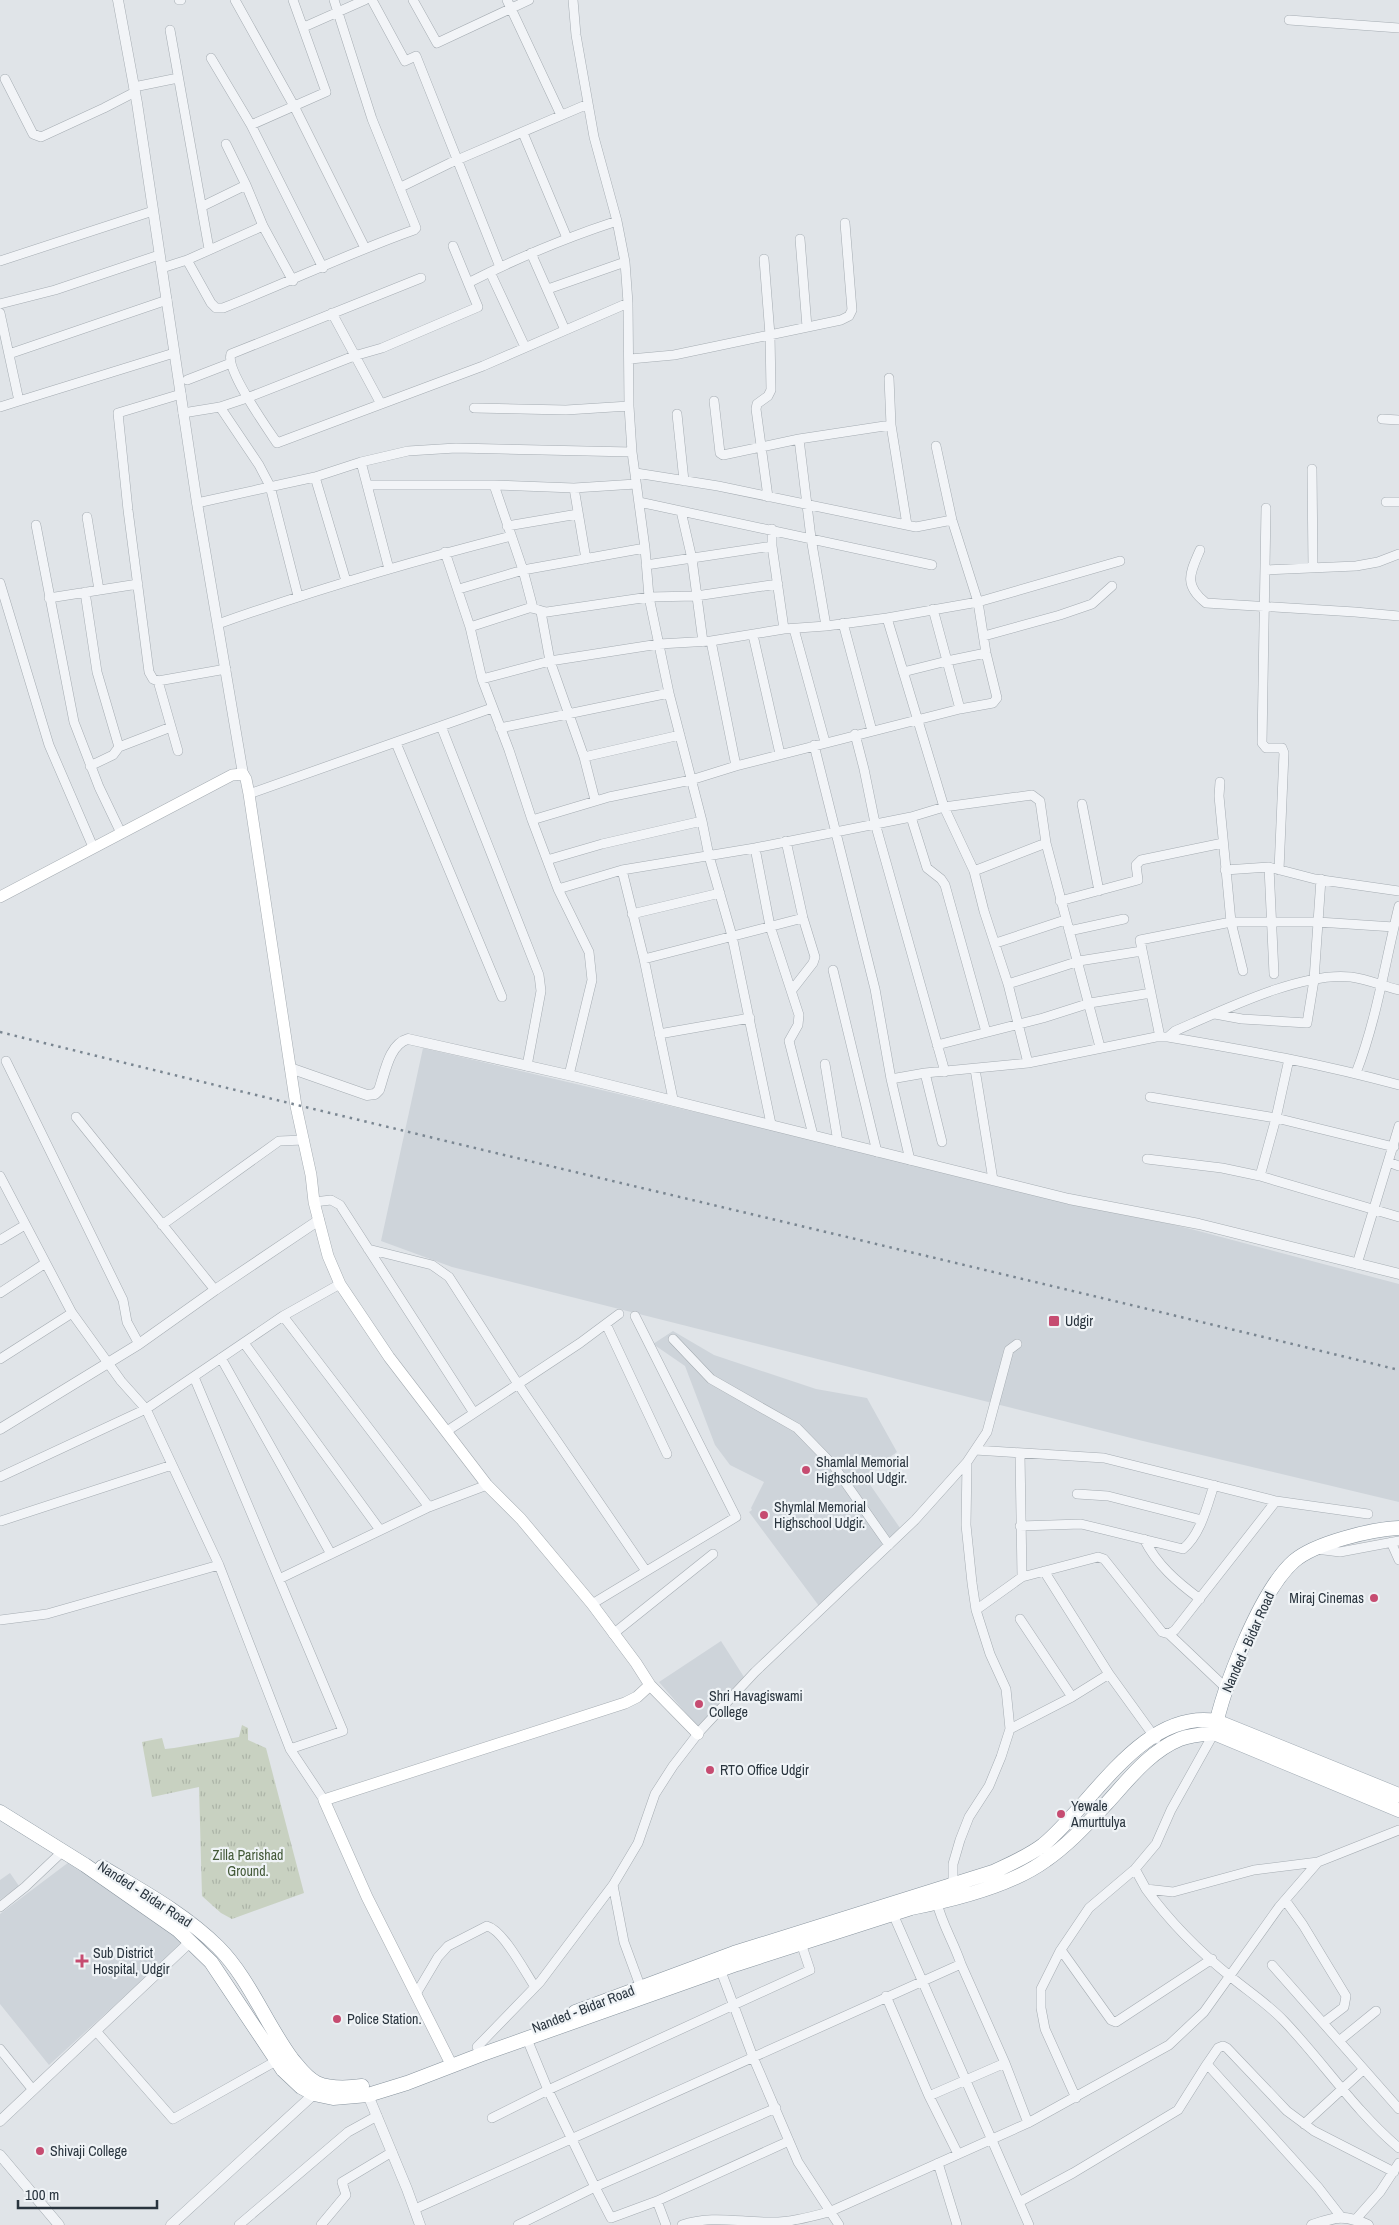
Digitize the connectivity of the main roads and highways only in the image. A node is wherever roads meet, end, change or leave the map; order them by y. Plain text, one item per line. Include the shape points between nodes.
1 (0, 896) edge
2 (1399, 1528) edge
3 (650, 1685) junction
4 (1215, 1727) junction
5 (698, 1734) road end
6 (1399, 1795) edge
7 (0, 1803) edge
8 (1399, 1810) edge
9 (0, 1812) edge
10 (954, 1891) junction
11 (718, 1965) junction
12 (642, 1993) junction
13 (450, 2062) junction

1 - 3 main road via 232,775 243,774 249,794 290,1068 314,1202 328,1256 340,1284 487,1485 521,1519 592,1604
2 - 4 main road, Nanded - Bidar Road via 1339,1540 1295,1560 1275,1582 1248,1636 1226,1688
3 - 5 main road
3 - 13 main road via 625,1703 324,1800 367,1898
4 - 6 main road, Nanded - Bidar Road
4 - 8 main road, Nanded - Bidar Road
4 - 10 main road, Nanded - Bidar Road via 1182,1738 1163,1749 1136,1771 1074,1837 1047,1860 1014,1878
4 - 10 main road, Nanded - Bidar Road via 1207,1720 1185,1722 1154,1737 1132,1752 1042,1845 1020,1860
7 - 13 main road, Nanded - Bidar Road via 198,1928 220,1948 285,2049 315,2082 348,2088 373,2085
9 - 13 main road, Nanded - Bidar Road via 178,1930 212,1962 276,2061 301,2087 333,2098 368,2095 407,2083
10 - 11 main road, Nanded - Bidar Road
10 - 11 main road, Nanded - Bidar Road via 937,1903
11 - 12 main road, Nanded - Bidar Road
12 - 13 main road, Nanded - Bidar Road via 527,2039
12 - 13 main road, Nanded - Bidar Road via 477,2047

